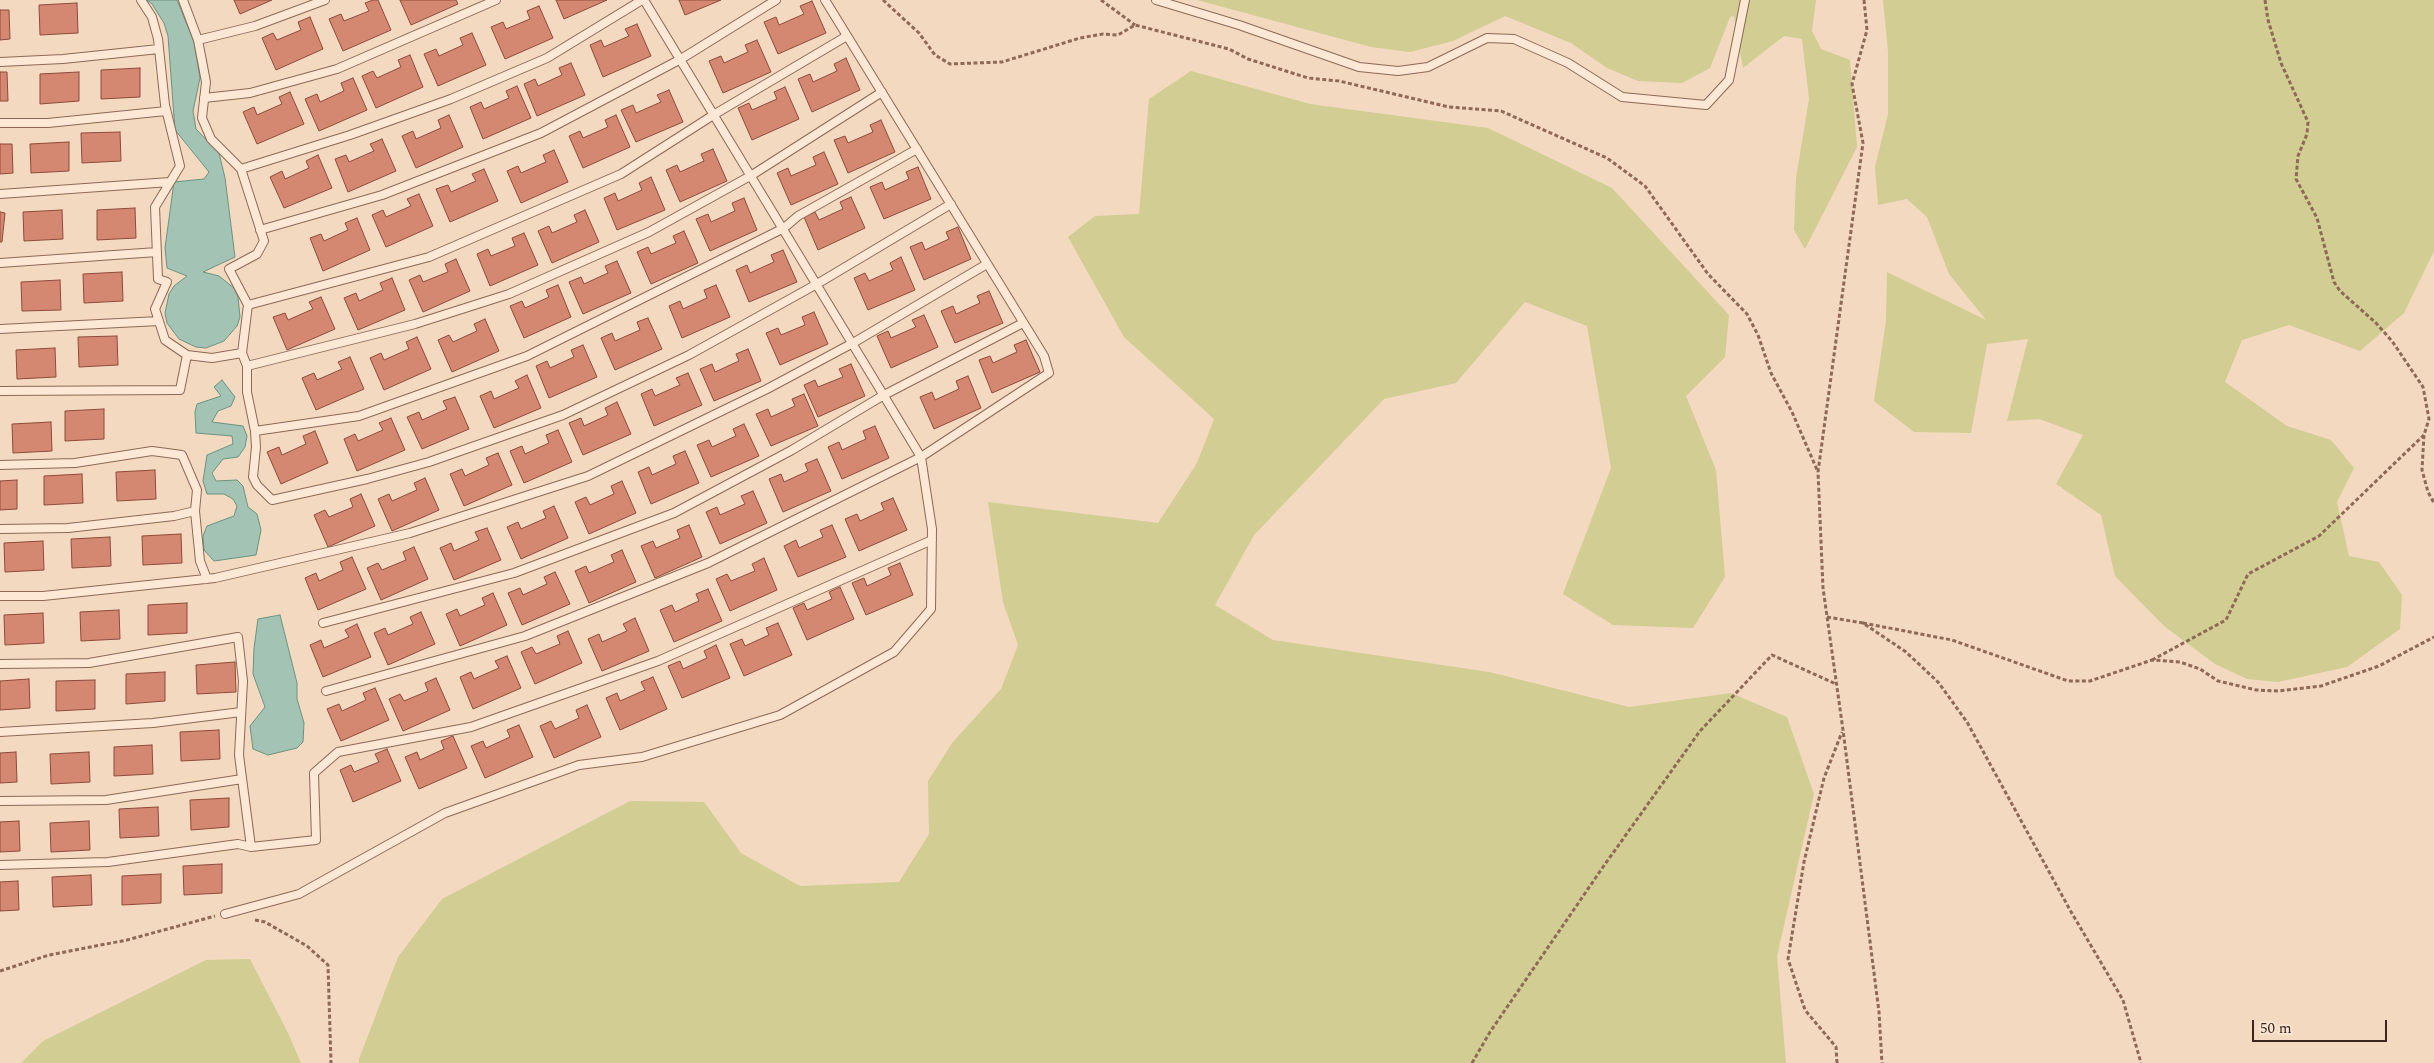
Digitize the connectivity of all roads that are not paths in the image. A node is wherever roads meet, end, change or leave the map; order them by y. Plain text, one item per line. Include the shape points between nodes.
1 (141, 0) edge
2 (183, 0) edge
3 (325, 0) edge
4 (496, 0) edge
5 (643, 0) edge
6 (776, 0) edge
7 (825, 0) edge
8 (1156, 0) edge
9 (1745, 0) edge
10 (847, 36) junction
11 (198, 40) junction
12 (159, 49) junction
13 (681, 59) junction
14 (0, 62) edge
15 (882, 92) junction
16 (204, 98) junction
17 (166, 111) junction
18 (715, 114) junction
19 (0, 123) edge
20 (918, 149) junction
21 (241, 169) junction
22 (752, 174) junction
23 (170, 182) junction
24 (0, 194) edge
25 (951, 204) junction
26 (784, 228) junction
27 (260, 230) junction
28 (157, 252) junction
29 (0, 263) edge
30 (987, 264) junction
31 (817, 284) junction
32 (248, 305) junction
33 (159, 321) junction
34 (1023, 323) junction
35 (0, 329) edge
36 (853, 343) junction
37 (242, 354) junction
38 (188, 355) junction
39 (247, 366) junction
40 (0, 391) edge
41 (884, 395) junction
42 (255, 431) junction
43 (921, 457) junction
44 (0, 465) edge
45 (195, 510) junction
46 (0, 530) edge
47 (932, 540) junction
48 (207, 579) junction
49 (0, 596) edge
50 (323, 623) dead end
51 (0, 664) edge
52 (326, 691) dead end
53 (241, 712) junction
54 (0, 732) edge
55 (242, 778) junction
56 (0, 801) edge
57 (251, 847) junction
58 (0, 865) edge
59 (225, 914) road end

1 - 12 lane via 152,17
2 - 11 lane
3 - 11 lane via 255,26
4 - 16 lane via 337,69 250,94
5 - 13 lane
5 - 21 lane via 547,58 452,99
6 - 13 lane
7 - 10 lane
8 - 9 lane via 1359,67 1398,71 1428,67 1487,38 1514,39 1568,62 1622,97 1706,105 1729,80
10 - 15 lane
10 - 18 lane
11 - 16 lane via 206,82
12 - 14 lane
12 - 17 lane
13 - 18 lane
13 - 27 lane via 540,133 382,195
15 - 20 lane
15 - 22 lane
16 - 21 lane via 202,118 211,139
17 - 19 lane via 48,123
17 - 23 lane via 180,166
18 - 22 lane
18 - 32 lane via 620,174 429,257
20 - 25 lane
20 - 26 lane via 798,216
21 - 27 lane
22 - 26 lane
22 - 39 lane via 649,232 509,294 415,324
23 - 24 lane
23 - 28 lane via 156,208
25 - 30 lane
25 - 31 lane
26 - 31 lane
26 - 42 lane via 527,356 359,416
27 - 32 lane via 264,241 257,254 229,269
28 - 29 lane
28 - 33 lane via 158,279 167,282 155,309
30 - 34 lane
30 - 36 lane
31 - 36 lane
31 - 42 lane via 689,355 563,414 429,462 367,479 272,500 253,477
32 - 37 lane
33 - 35 lane
33 - 38 lane via 165,340
34 - 41 lane
34 - 43 lane via 1044,356 1049,373
36 - 41 lane
36 - 48 lane via 767,389 588,476 410,534
37 - 38 lane via 212,358
37 - 39 lane
38 - 40 lane via 180,390
39 - 42 lane via 247,392
41 - 43 lane
41 - 50 lane via 792,450 674,513 514,573
43 - 47 lane
43 - 52 lane via 708,563 534,632
44 - 45 lane via 75,463 152,451 182,455 197,490
45 - 46 lane via 174,516 68,528
45 - 48 lane via 200,560
47 - 57 lane via 658,661 471,727 338,752 314,773 316,840
47 - 59 lane via 931,609 894,652 780,716 642,757 579,765 445,813 299,894
48 - 49 lane via 43,596
51 - 53 lane via 89,663 238,637
53 - 54 lane via 154,723
53 - 55 lane via 239,755
55 - 56 lane via 106,800
55 - 57 lane
57 - 58 lane via 238,844 108,862

